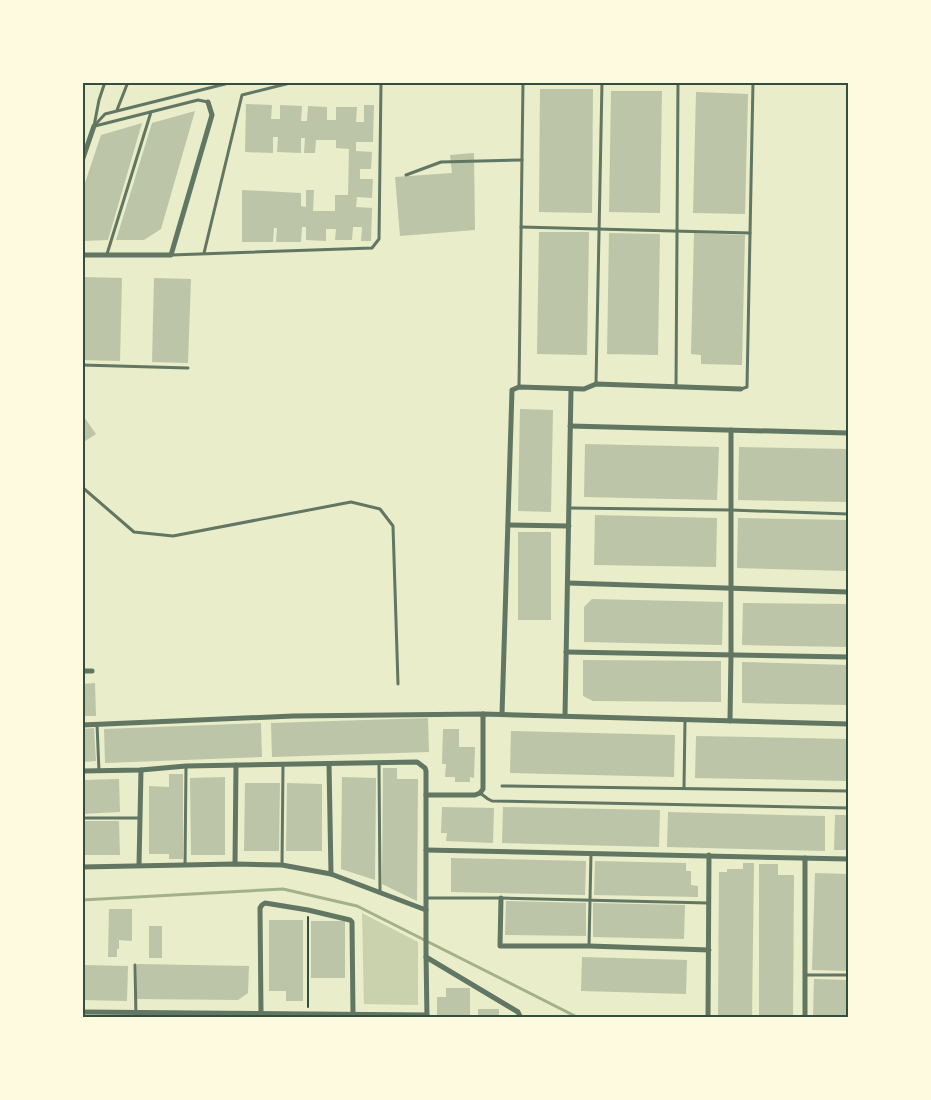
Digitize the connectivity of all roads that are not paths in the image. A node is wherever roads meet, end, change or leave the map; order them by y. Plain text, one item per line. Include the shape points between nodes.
1 (105, 82) edge
2 (128, 82) edge
3 (233, 82) edge
4 (294, 82) edge
5 (381, 82) edge
6 (523, 82) edge
7 (602, 82) edge
8 (678, 82) edge
9 (753, 82) edge
10 (208, 102) joint
11 (117, 110) junction
12 (151, 112) junction
13 (94, 126) junction
14 (522, 160) junction
15 (82, 161) edge
16 (406, 175) dead end
17 (521, 227) junction
18 (599, 229) junction
19 (677, 231) junction
20 (750, 233) junction
21 (204, 253) junction
22 (82, 255) edge
23 (107, 255) junction
24 (171, 255) junction
25 (82, 365) edge
26 (188, 368) dead end
27 (596, 384) junction
28 (519, 387) junction
29 (676, 387) junction
30 (571, 389) junction
31 (742, 390) joint
32 (570, 426) junction
33 (731, 430) junction
34 (848, 433) edge
35 (82, 486) edge
36 (569, 508) junction
37 (731, 510) junction
38 (848, 514) edge
39 (508, 525) junction
40 (568, 526) junction
41 (568, 583) junction
42 (731, 588) junction
43 (848, 592) edge
44 (566, 652) junction
45 (731, 654) junction
46 (848, 657) edge
47 (82, 671) edge
48 (92, 671) dead end
49 (398, 684) dead end
50 (483, 714) junction
51 (502, 714) junction
52 (565, 716) junction
53 (686, 720) junction
54 (730, 721) junction
55 (97, 724) junction
56 (848, 724) edge
57 (82, 725) edge
58 (379, 763) junction
59 (329, 764) junction
60 (236, 765) junction
61 (283, 765) junction
62 (186, 766) junction
63 (141, 770) junction
64 (82, 771) edge
65 (99, 771) junction
66 (502, 786) dead end
67 (684, 788) junction
68 (848, 791) edge
69 (480, 793) junction
70 (426, 796) junction
71 (848, 808) edge
72 (82, 818) edge
73 (140, 818) junction
74 (426, 850) junction
75 (591, 853) junction
76 (709, 855) junction
77 (805, 858) junction
78 (848, 859) edge
79 (235, 864) junction
80 (185, 865) junction
81 (282, 865) junction
82 (139, 866) junction
83 (82, 867) edge
84 (330, 874) junction
85 (380, 892) junction
86 (426, 898) junction
87 (501, 898) junction
88 (590, 900) junction
89 (709, 903) junction
90 (426, 910) junction
91 (589, 946) junction
92 (709, 950) junction
93 (426, 955) junction
94 (135, 965) dead end
95 (805, 975) junction
96 (848, 975) edge
97 (82, 1012) edge
98 (261, 1013) junction
99 (353, 1014) junction
100 (136, 1015) edge
101 (289, 1016) edge
102 (427, 1016) edge
103 (521, 1018) edge
104 (708, 1018) edge
105 (805, 1018) edge

1 - 13 lane
2 - 11 lane
3 - 11 lane
4 - 21 lane via 242,95
5 - 21 lane via 379,239 372,248
6 - 14 lane
7 - 18 lane
8 - 19 lane
9 - 20 lane
10 - 12 lane via 198,100
10 - 24 street via 212,115
11 - 13 lane via 105,114
12 - 13 lane
12 - 23 lane
13 - 15 street
14 - 16 lane via 441,162
14 - 17 lane
17 - 18 lane
17 - 28 lane
18 - 19 lane
18 - 27 lane
19 - 20 lane
19 - 29 lane
20 - 31 lane via 747,387
21 - 24 lane
22 - 23 street
23 - 24 street
25 - 26 lane
27 - 29 street
27 - 30 street via 584,390
28 - 30 street
28 - 39 street via 512,390
29 - 31 street
30 - 32 street
32 - 33 street
32 - 36 street
33 - 34 street
33 - 37 street
35 - 49 lane via 134,532 173,536 351,502 380,509 393,526
36 - 37 lane
36 - 40 street
37 - 38 lane
37 - 42 street
39 - 40 street
39 - 51 street
40 - 41 street
41 - 42 street
41 - 44 street
42 - 43 street
42 - 45 street
44 - 45 street
44 - 52 street
45 - 46 street
45 - 54 street
47 - 48 street
50 - 51 street
50 - 55 street via 293,716
50 - 69 street via 483,789
51 - 52 street
52 - 53 street
53 - 54 street
53 - 67 lane
54 - 56 street
55 - 57 street
55 - 65 lane
58 - 59 street
58 - 70 street via 420,763 426,771
58 - 85 lane
59 - 61 street
59 - 84 street
60 - 61 street
60 - 62 street
60 - 79 street
61 - 81 lane
62 - 63 street
62 - 80 lane
63 - 65 street
63 - 73 street
64 - 65 street
66 - 67 lane
67 - 68 lane
69 - 70 street
69 - 71 lane via 492,801
70 - 74 street
72 - 73 lane
73 - 82 street
74 - 75 street
74 - 86 street
75 - 76 street
75 - 88 lane
76 - 77 street
76 - 89 street
77 - 78 street
77 - 95 street
79 - 80 street
79 - 81 street
80 - 82 street
81 - 84 street
82 - 83 street
84 - 85 street
85 - 90 street
86 - 87 lane
86 - 90 street
87 - 88 lane
87 - 91 street via 500,946
88 - 89 lane
88 - 91 lane
89 - 92 street
90 - 93 street
91 - 92 street
92 - 104 street
93 - 102 street
93 - 103 street via 518,1012
94 - 100 lane
95 - 96 lane
95 - 105 street
97 - 100 street
98 - 99 street via 260,908 265,903 350,920 353,925
98 - 100 street
98 - 101 street
99 - 101 street
99 - 102 street

